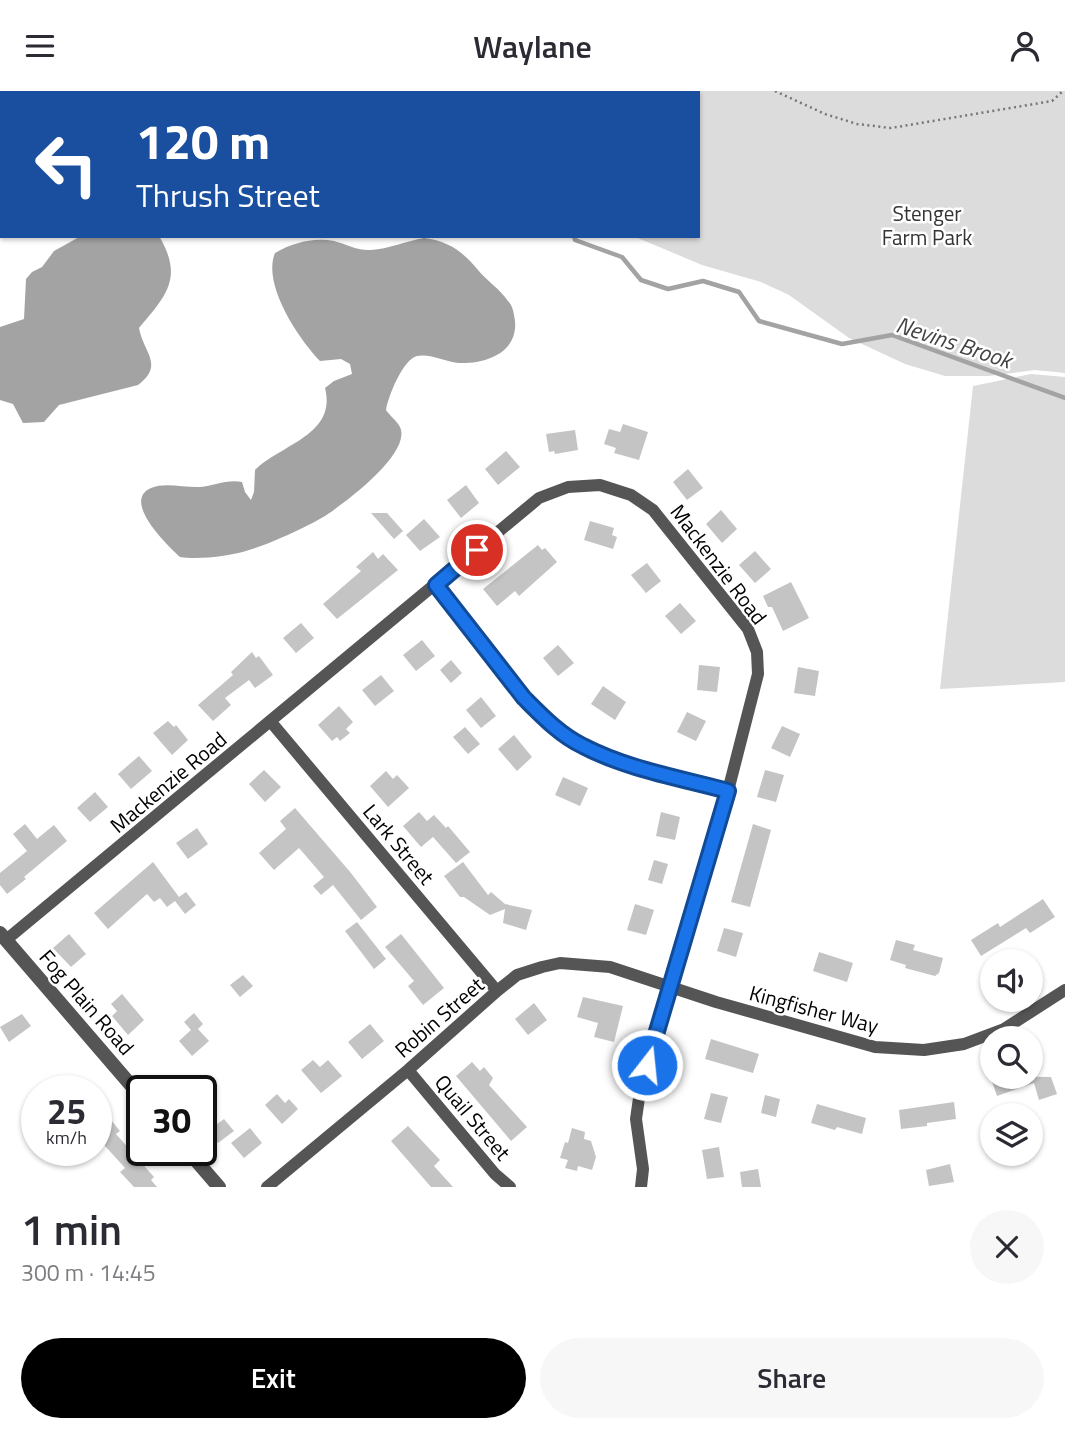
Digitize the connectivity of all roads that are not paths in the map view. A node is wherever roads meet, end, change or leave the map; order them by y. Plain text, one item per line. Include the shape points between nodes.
1 (436, 585) junction
2 (271, 722) junction
3 (728, 791) junction
4 (3, 937) edge
5 (669, 986) junction
6 (497, 991) junction
7 (1065, 991) edge
8 (408, 1070) junction
9 (126, 1079) edge
10 (201, 1166) edge
11 (219, 1187) edge
12 (267, 1187) edge
13 (510, 1187) edge
14 (641, 1187) edge

1 - 2 street, Mackenzie Road
1 - 3 street via 524,698 552,726 581,746 618,761
1 - 3 street, Mackenzie Road via 539,498 568,487 600,485 631,495 653,510 748,629 757,652 758,674
2 - 4 street, Mackenzie Road
2 - 6 street, Lark Street
3 - 5 street, Mackenzie Road
4 - 9 street, Fog Plain Road
5 - 6 street, Robin Street via 610,967 560,963 517,975
5 - 7 street, Kingfisher Way via 875,1047 924,1050 964,1044 1004,1029
5 - 14 street, Mackenzie Road via 636,1119
6 - 8 street, Robin Street
8 - 12 street, Robin Street
8 - 13 street, Quail Street
10 - 11 street

